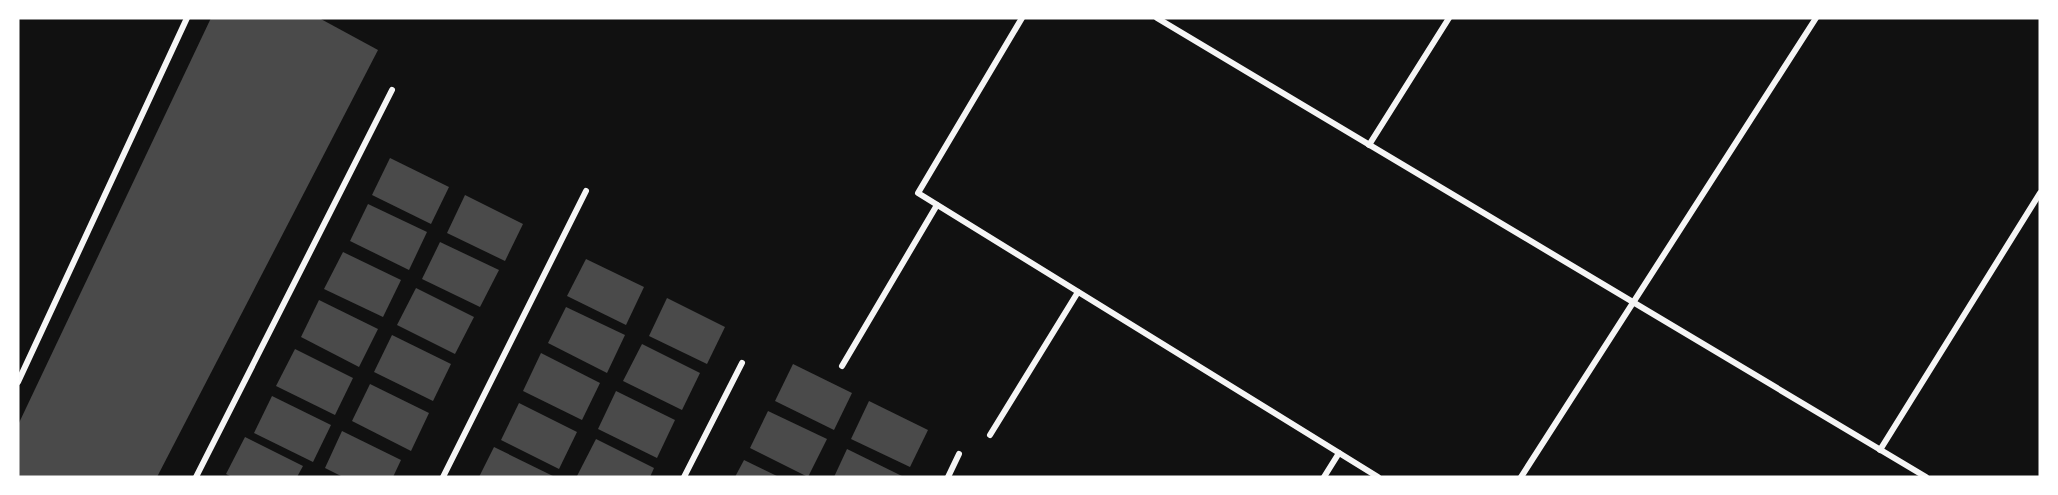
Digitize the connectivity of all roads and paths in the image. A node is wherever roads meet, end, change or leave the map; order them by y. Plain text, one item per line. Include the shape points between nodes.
1 (187, 18) edge
2 (1022, 18) edge
3 (1156, 18) edge
4 (1449, 18) edge
5 (1816, 18) edge
6 (392, 90) dead end
7 (1369, 145) junction
8 (586, 191) dead end
9 (2040, 194) edge
10 (938, 205) junction
11 (1078, 292) junction
12 (1633, 302) junction
13 (742, 363) dead end
14 (842, 366) dead end
15 (18, 382) edge
16 (990, 435) dead end
17 (1880, 450) junction
18 (1339, 453) junction
19 (959, 454) dead end
20 (195, 477) edge
21 (444, 477) edge
22 (684, 477) edge
23 (948, 477) edge
24 (1324, 477) edge
25 (1377, 477) edge
26 (1521, 477) edge
27 (1926, 477) edge

1 - 15 street
2 - 10 street via 918,193
3 - 7 street
4 - 7 street
5 - 12 street
6 - 20 street
7 - 12 street
8 - 21 street
9 - 17 street
10 - 11 street
10 - 14 street
11 - 16 street
11 - 18 street
12 - 17 street
12 - 26 street
13 - 22 street
17 - 27 street
18 - 24 street
18 - 25 street
19 - 23 street

